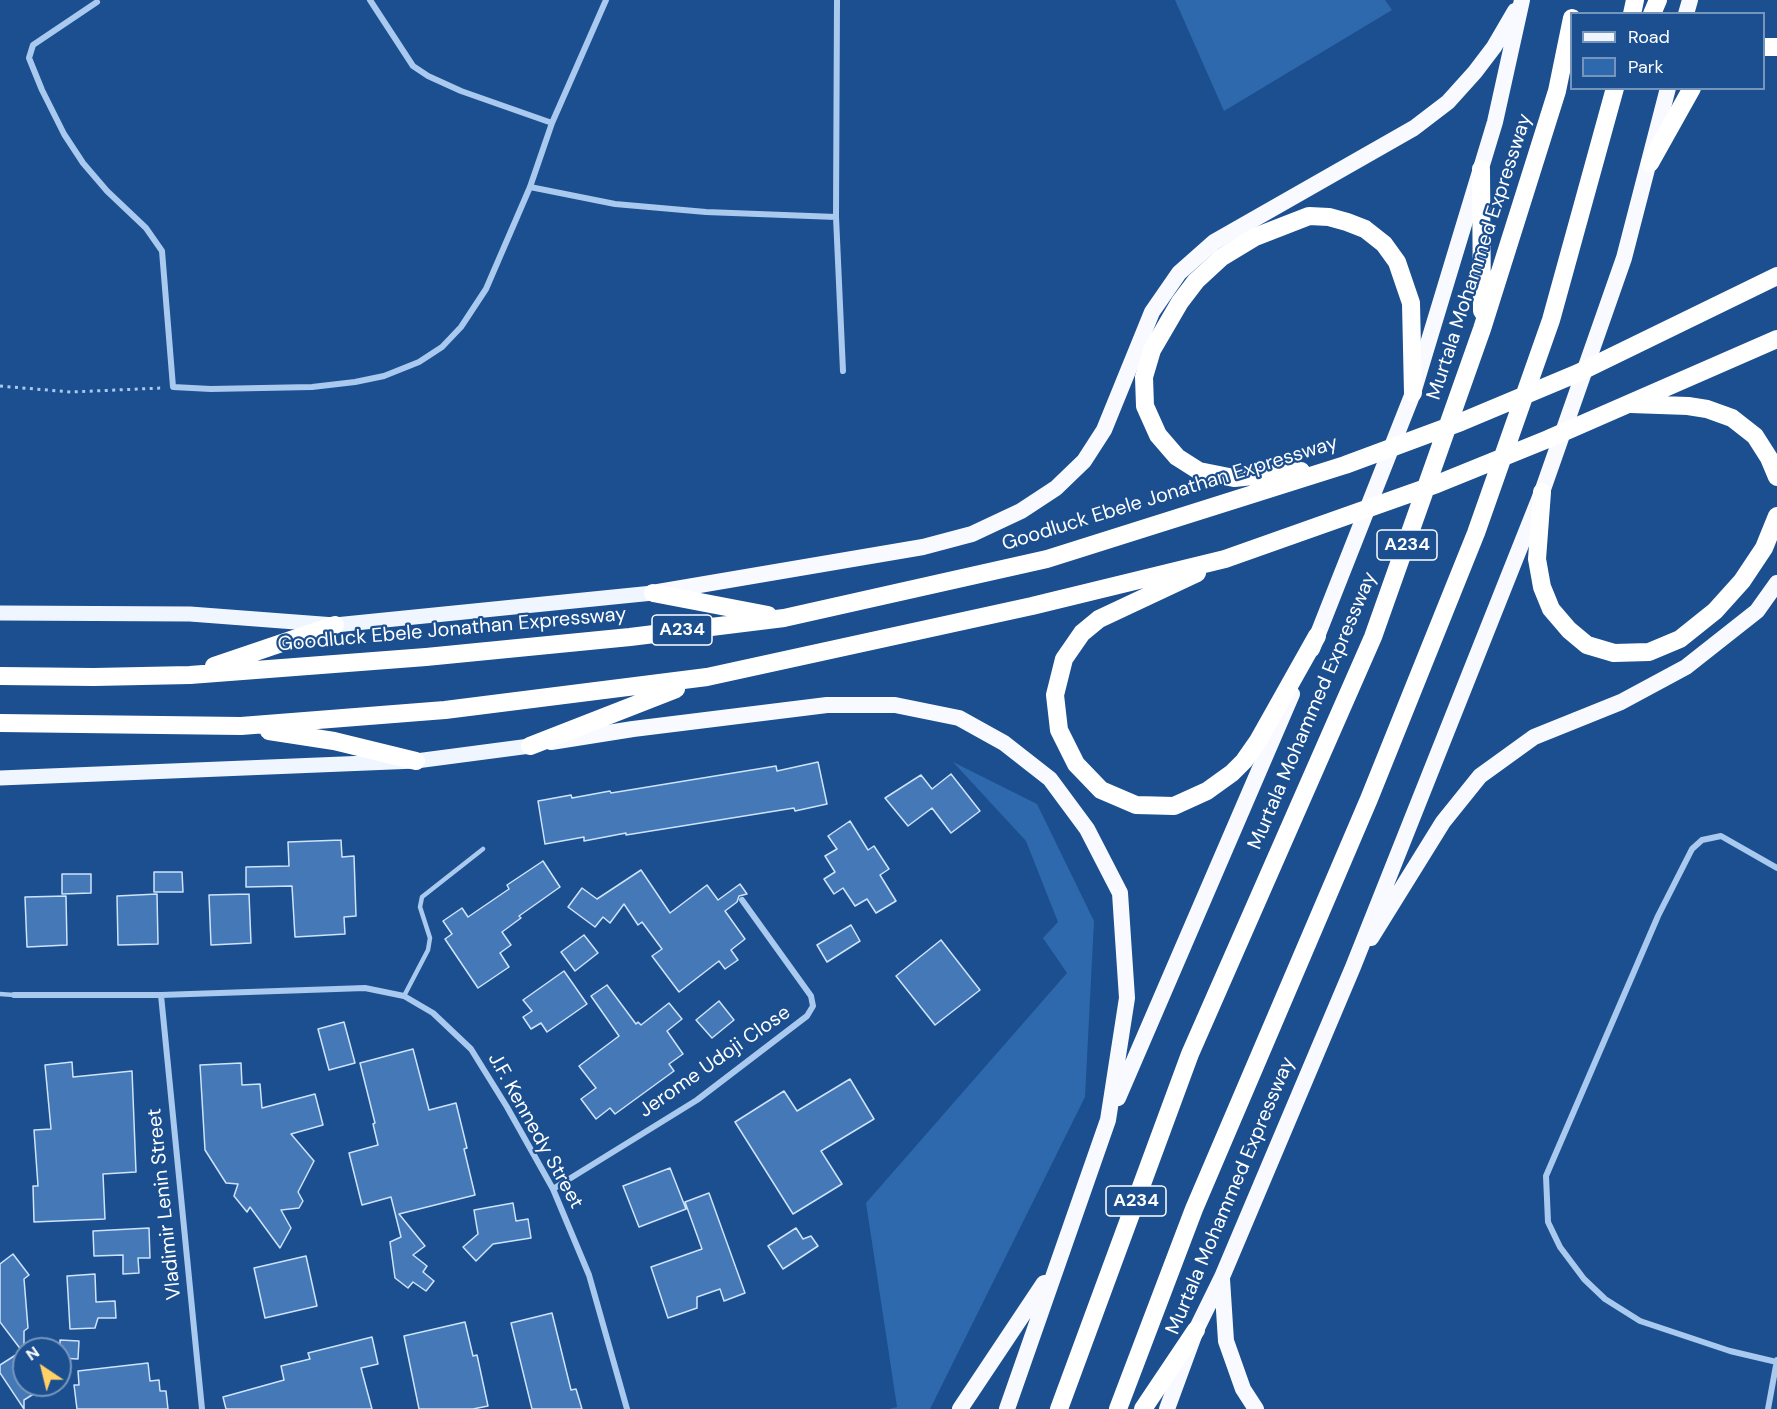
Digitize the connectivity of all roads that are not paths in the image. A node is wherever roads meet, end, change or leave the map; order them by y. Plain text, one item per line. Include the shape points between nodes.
1 (370, 0) edge
2 (606, 0) edge
3 (837, 0) edge
4 (1522, 0) edge
5 (97, 2) dead end
6 (1570, 28) edge
7 (1615, 90) edge
8 (1668, 90) edge
9 (1691, 90) edge
10 (552, 123) junction
11 (1650, 163) junction
12 (1481, 169) junction
13 (530, 187) junction
14 (836, 217) junction
15 (1777, 274) edge
16 (1482, 329) junction
17 (1777, 339) edge
18 (843, 371) dead end
19 (1413, 393) junction
20 (1627, 404) junction
21 (1338, 467) junction
22 (1777, 477) edge
23 (1542, 492) junction
24 (1777, 516) edge
25 (1225, 559) junction
26 (1777, 583) edge
27 (653, 593) junction
28 (0, 613) edge
29 (784, 618) junction
30 (335, 626) junction
31 (1317, 636) junction
32 (190, 675) junction
33 (0, 676) edge
34 (707, 677) junction
35 (0, 723) edge
36 (241, 726) junction
37 (530, 746) junction
38 (416, 761) junction
39 (0, 778) edge
40 (483, 849) dead end
41 (1777, 867) edge
42 (742, 900) dead end
43 (1353, 966) junction
44 (0, 994) edge
45 (14, 995) joint
46 (162, 995) junction
47 (404, 996) junction
48 (1108, 1120) junction
49 (553, 1189) junction
50 (1058, 1263) junction
51 (1222, 1277) junction
52 (1196, 1330) junction
53 (1777, 1361) edge
54 (202, 1409) edge
55 (627, 1409) edge
56 (960, 1409) edge
57 (1007, 1409) edge
58 (1059, 1409) edge
59 (1118, 1409) edge
60 (1143, 1409) edge
61 (1167, 1409) edge
62 (1256, 1409) edge
63 (1768, 1409) edge

1 - 10 street via 413,66 461,91
2 - 10 street
3 - 14 street
4 - 12 highway, Murtala Mohammed Expressway
4 - 27 highway via 1494,47 1448,102 1414,128 1214,242 1179,273 1152,312 1104,430 1084,461 1056,488 1021,511 972,534 923,547
5 - 13 street via 33,45 29,58 42,90 83,163 146,228 162,251 173,387 312,387 384,376 419,362 442,347 461,327 486,289
6 - 16 highway, Murtala Mohammed Expressway / A234 via 1557,91
7 - 59 highway, Murtala Mohammed Expressway / A234 via 1551,320 1476,532 1369,799 1206,1179
8 - 11 highway, Murtala Mohammed Expressway
9 - 11 highway
10 - 13 street
11 - 23 highway, Murtala Mohammed Expressway via 1624,258
12 - 16 highway
12 - 19 highway, Murtala Mohammed Expressway
13 - 14 street via 615,204
14 - 18 street
15 - 21 highway, Goodluck Ebele Jonathan Expressway / A234 via 1619,353 1461,422
16 - 58 highway, Murtala Mohammed Expressway / A234 via 1373,637 1190,1054
17 - 20 highway, A234
19 - 21 highway via 1411,303 1397,262 1384,244 1365,230 1329,217 1309,216 1255,237 1205,273 1165,326 1144,377 1145,406 1158,435 1177,457 1199,471 1221,477
19 - 31 highway, Murtala Mohammed Expressway
20 - 22 highway via 1688,406 1732,418 1755,435
20 - 25 highway, A234 via 1459,475
21 - 29 highway, Goodluck Ebele Jonathan Expressway / A234 via 1047,559
23 - 24 highway via 1537,559 1551,609 1587,645 1614,653 1649,652 1680,639 1715,611 1764,548
23 - 43 highway, Murtala Mohammed Expressway
25 - 31 highway via 1109,612 1083,633 1064,659 1055,695 1059,730 1076,764 1101,790 1136,805 1174,806 1216,785 1249,754
25 - 34 highway, A234
26 - 43 highway via 1757,611 1686,667 1621,702 1534,737 1480,776 1443,822
27 - 29 highway
27 - 30 main road, Goodluck Ebele Jonathan Expressway
28 - 30 main road, Goodluck Ebele Jonathan Expressway via 190,614
29 - 32 highway, Goodluck Ebele Jonathan Expressway / A234 via 426,657
30 - 32 highway
31 - 48 highway, Murtala Mohammed Expressway
32 - 33 highway, Goodluck Ebele Jonathan Expressway / A234
34 - 36 highway, A234 via 445,710
34 - 37 highway
35 - 36 highway, A234
36 - 38 highway via 334,741
37 - 38 main road
37 - 48 highway via 827,705 895,705 958,718 1004,743 1050,779 1087,829 1120,893 1127,998
38 - 39 main road
40 - 47 lane via 422,897 420,907 430,938 428,950
41 - 53 street via 1721,836 1702,840 1692,849 1658,916 1546,1176 1548,1222 1560,1247 1605,1299 1640,1321 1730,1351
42 - 49 street, Jerome Udoji Close via 811,996 813,1006 807,1016 697,1100
43 - 51 highway, Murtala Mohammed Expressway
44 - 45 lane
45 - 46 street, J.F. Kennedy Street
46 - 47 street, J.F. Kennedy Street via 364,988
46 - 54 street, Vladimir Lenin Street
47 - 49 street, J.F. Kennedy Street via 433,1013 471,1049
48 - 50 highway
49 - 55 street, J.F. Kennedy Street via 588,1275
50 - 56 highway
50 - 57 highway
51 - 52 highway, Murtala Mohammed Expressway
51 - 62 highway via 1226,1341 1243,1389
52 - 60 highway
52 - 61 highway, Murtala Mohammed Expressway
53 - 63 street

